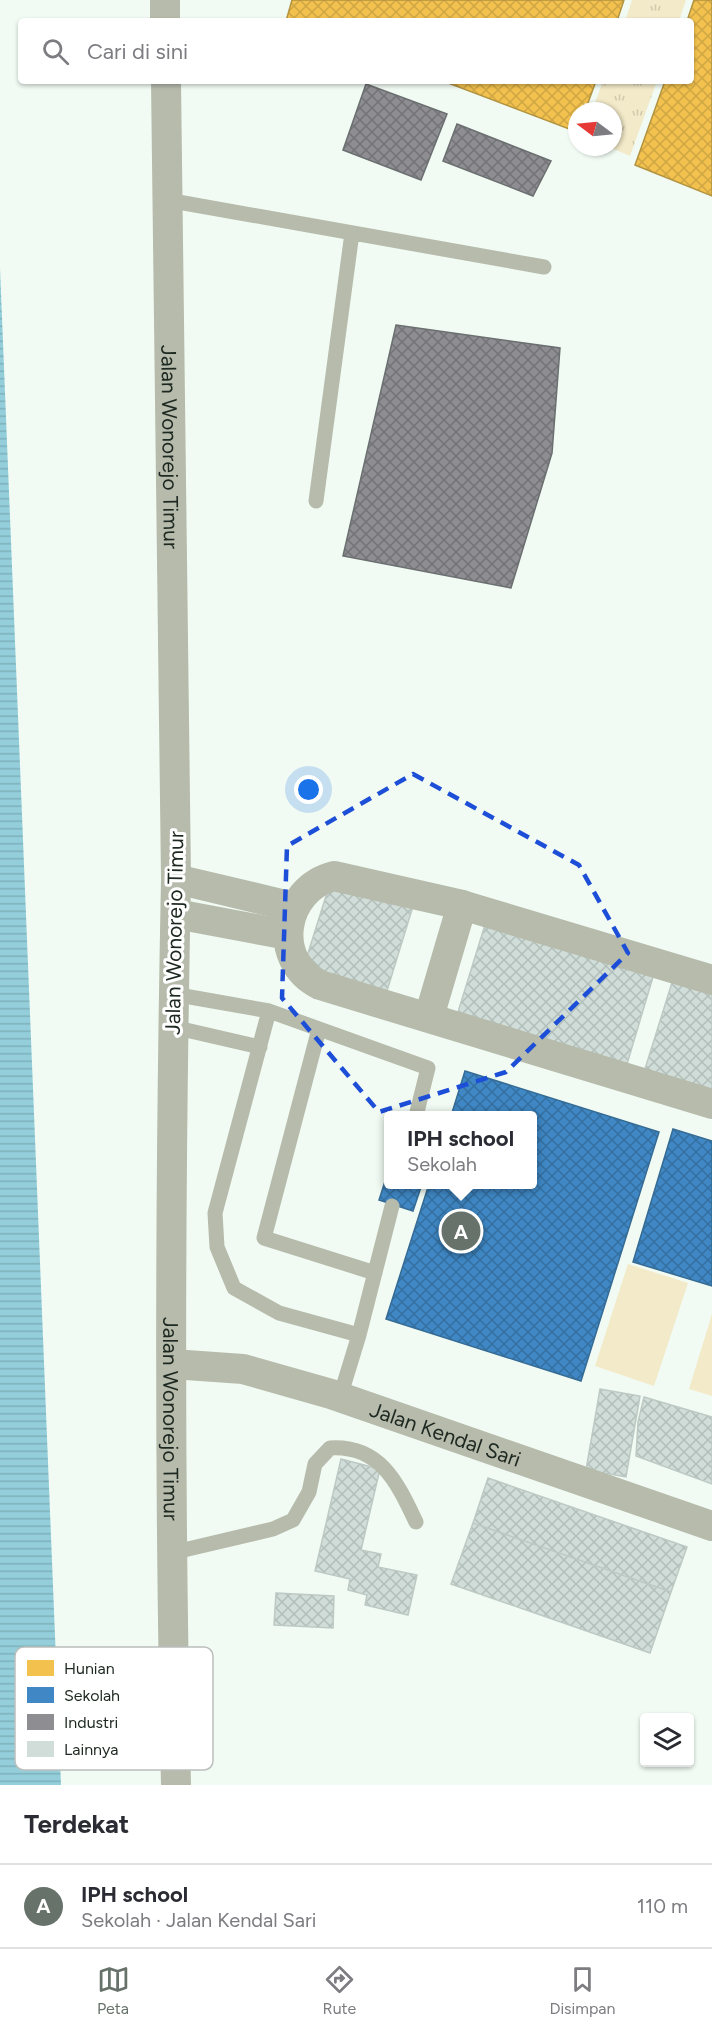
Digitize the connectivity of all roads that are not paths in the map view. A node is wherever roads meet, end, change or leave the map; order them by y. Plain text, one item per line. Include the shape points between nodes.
1 (165, 0) edge
2 (165, 18) edge
3 (166, 84) edge
4 (167, 200) junction
5 (352, 233) junction
6 (544, 267) dead end
7 (316, 501) dead end
8 (176, 879) junction
9 (462, 905) junction
10 (176, 914) junction
11 (291, 921) junction
12 (712, 980) edge
13 (173, 994) junction
14 (269, 1011) junction
15 (429, 1017) junction
16 (173, 1028) junction
17 (319, 1029) junction
18 (260, 1047) junction
19 (712, 1104) edge
20 (417, 1111) edge
21 (392, 1206) dead end
22 (375, 1273) junction
23 (358, 1335) junction
24 (172, 1364) junction
25 (340, 1397) junction
26 (416, 1522) dead end
27 (712, 1526) edge
28 (171, 1553) junction
29 (173, 1647) edge
30 (176, 1770) edge
31 (176, 1785) edge

1 - 2 street
3 - 4 street, Jalan Wonorejo Timur
4 - 5 lane
4 - 8 street, Jalan Wonorejo Timur
5 - 6 lane
5 - 7 lane
8 - 10 street, Jalan Wonorejo Timur
8 - 11 street
9 - 11 street via 334,876 318,882 302,895
9 - 12 street
9 - 15 street
10 - 11 street
10 - 13 street, Jalan Wonorejo Timur
11 - 15 street via 290,954 310,980
13 - 14 lane
13 - 16 street, Jalan Wonorejo Timur
14 - 17 lane
14 - 18 lane
15 - 19 street
16 - 18 lane
16 - 24 street, Jalan Wonorejo Timur
17 - 20 lane via 428,1068
17 - 22 lane via 264,1239
18 - 23 lane via 215,1213 217,1248 224,1270 234,1288 279,1313
21 - 22 lane
22 - 23 lane
23 - 25 lane
24 - 25 street, Jalan Kendal Sari via 243,1369
24 - 28 street, Jalan Wonorejo Timur
25 - 27 street, Jalan Kendal Sari
26 - 28 lane via 388,1472 350,1446 330,1448 315,1464 309,1492 293,1520 273,1529
28 - 29 street, Jalan Wonorejo Timur
30 - 31 street, Jalan Wonorejo Timur

